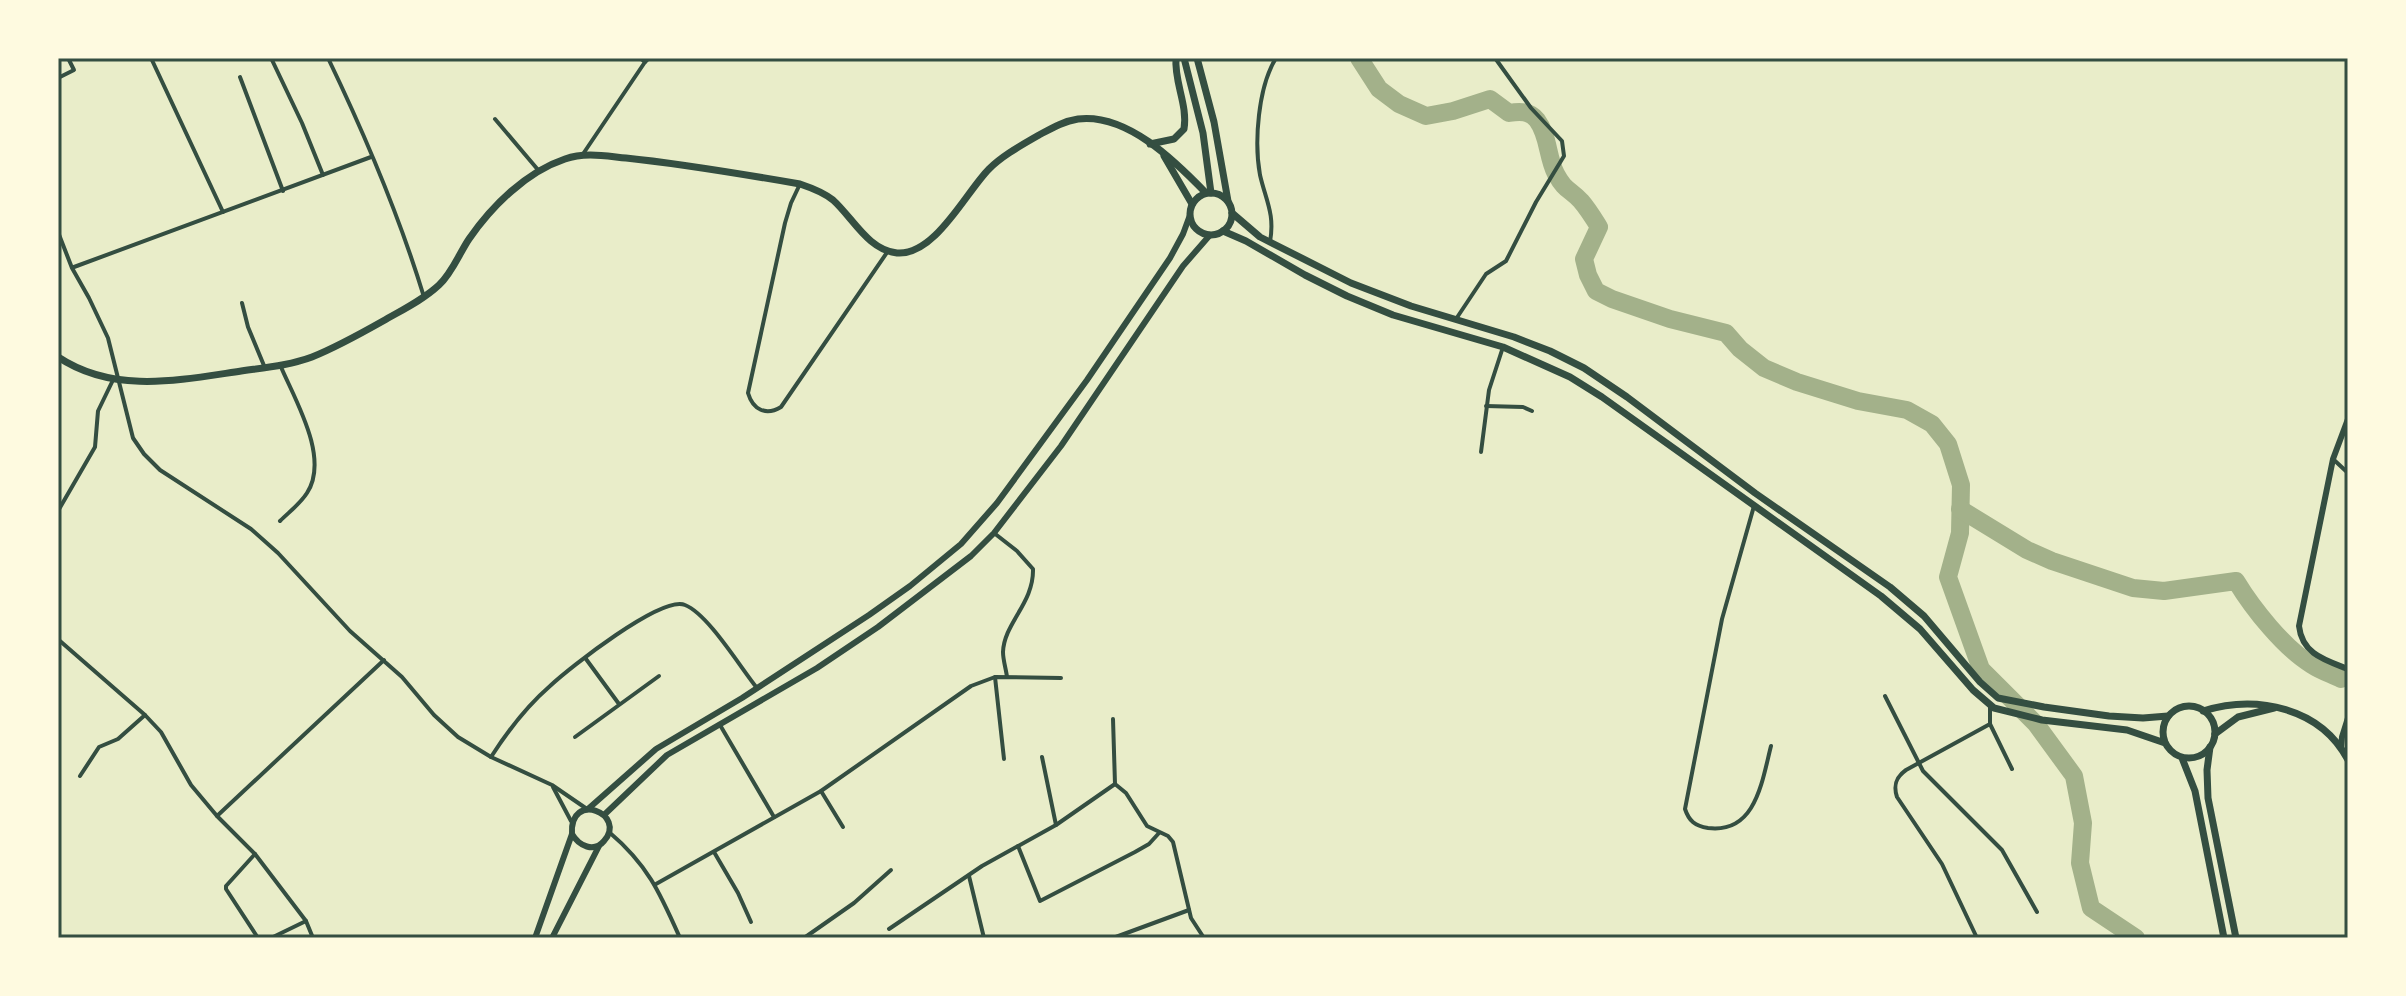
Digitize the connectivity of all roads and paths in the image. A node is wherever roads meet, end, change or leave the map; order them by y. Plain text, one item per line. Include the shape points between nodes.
1 (68, 58) edge
2 (151, 58) edge
3 (328, 58) edge
4 (1176, 58) edge
5 (1184, 58) edge
6 (1197, 58) edge
7 (1276, 58) edge
8 (1495, 58) edge
9 (645, 59) edge
10 (272, 60) dead end
11 (240, 77) dead end
12 (58, 78) edge
13 (495, 119) dead end
14 (1150, 144) junction
15 (1160, 150) junction
16 (582, 156) junction
17 (371, 157) junction
18 (539, 171) junction
19 (323, 175) junction
20 (800, 184) junction
21 (283, 191) junction
22 (1208, 193) junction
23 (1228, 201) junction
24 (1192, 204) junction
25 (223, 212) junction
26 (1232, 213) junction
27 (1190, 215) junction
28 (1223, 231) junction
29 (58, 232) edge
30 (1210, 235) junction
31 (1270, 242) junction
32 (889, 250) junction
33 (72, 268) junction
34 (424, 298) junction
35 (242, 303) dead end
36 (1456, 319) junction
37 (1503, 347) junction
38 (58, 357) edge
39 (280, 365) junction
40 (265, 368) junction
41 (115, 380) junction
42 (1486, 406) junction
43 (1532, 411) dead end
44 (2348, 419) edge
45 (1481, 452) dead end
46 (2333, 459) junction
47 (2348, 473) edge
48 (1754, 506) junction
49 (58, 511) edge
50 (987, 515) junction
51 (280, 521) dead end
52 (1000, 526) junction
53 (994, 533) junction
54 (60, 641) edge
55 (586, 659) junction
56 (384, 660) junction
57 (2348, 669) edge
58 (659, 676) dead end
59 (995, 677) junction
60 (1007, 677) junction
61 (1061, 678) dead end
62 (757, 688) junction
63 (1885, 696) dead end
64 (619, 704) junction
65 (1990, 706) junction
66 (2280, 707) junction
67 (2203, 711) junction
68 (145, 715) junction
69 (2168, 716) junction
70 (2348, 718) edge
71 (1113, 719) dead end
72 (1990, 724) junction
73 (720, 725) junction
74 (2215, 734) junction
75 (575, 737) dead end
76 (2165, 743) junction
77 (1771, 746) dead end
78 (2210, 747) junction
79 (2341, 747) junction
80 (491, 757) junction
81 (1042, 757) dead end
82 (2182, 758) junction
83 (1004, 759) dead end
84 (2348, 760) edge
85 (1918, 763) junction
86 (2012, 769) dead end
87 (80, 776) dead end
88 (1115, 784) junction
89 (552, 785) junction
90 (821, 791) junction
91 (588, 809) junction
92 (604, 815) junction
93 (217, 816) junction
94 (774, 817) junction
95 (572, 823) junction
96 (1056, 825) junction
97 (843, 827) dead end
98 (609, 832) junction
99 (1159, 833) junction
100 (572, 834) junction
101 (599, 846) junction
102 (1018, 846) junction
103 (714, 852) junction
104 (255, 854) junction
105 (891, 870) dead end
106 (969, 876) junction
107 (656, 884) junction
108 (1189, 910) junction
109 (2037, 912) dead end
110 (306, 921) junction
111 (751, 922) dead end
112 (889, 929) dead end
113 (258, 938) edge
114 (271, 938) edge
115 (313, 938) edge
116 (535, 938) edge
117 (552, 938) edge
118 (680, 938) edge
119 (804, 938) edge
120 (984, 938) edge
121 (1113, 938) edge
122 (1204, 938) edge
123 (1977, 938) edge
124 (2224, 938) edge
125 (2236, 938) edge

1 - 12 street via 74,70
2 - 25 street
3 - 17 street
4 - 14 main road via 1184,129 1174,139
5 - 22 main road via 1203,133
6 - 23 main road
7 - 31 street via 1267,76 1257,135 1259,169 1273,219
8 - 36 street via 1565,150 1506,261 1486,274
9 - 16 street
10 - 19 street
11 - 21 street
13 - 18 street
14 - 15 main road
14 - 32 main road via 1105,121 1081,119 1055,126 997,161 938,232 917,249
15 - 22 main road
15 - 24 main road
16 - 18 main road
16 - 20 main road via 666,162
17 - 19 street
17 - 34 street via 405,233
18 - 34 main road via 493,210 442,283
19 - 21 street
20 - 32 main road via 833,201 880,248
20 - 32 street via 785,223 748,393 751,404 772,412 781,407
21 - 25 street
22 - 23 main road
22 - 24 main road
23 - 26 main road
24 - 27 main road
25 - 33 street
26 - 28 main road
26 - 31 main road
27 - 30 main road via 1197,229
27 - 50 main road via 1170,258
28 - 30 main road
28 - 37 main road via 1331,289 1393,315
29 - 33 street
30 - 52 main road
31 - 36 main road via 1351,283
33 - 41 street via 108,338
34 - 39 main road via 347,341
35 - 40 street
36 - 69 main road via 1550,351 1627,397 1890,587 1924,616 1986,688 2004,700 2118,717
37 - 42 street
37 - 48 main road via 1602,397
38 - 41 main road
39 - 40 main road
39 - 51 street via 313,442 315,464 309,492
40 - 41 main road via 190,380
41 - 49 street via 98,411 95,447
41 - 56 street via 133,438 144,454 251,529
42 - 43 street
42 - 45 street
44 - 46 main road
46 - 47 street
46 - 57 main road via 2299,626 2312,653
48 - 65 main road via 1909,619
48 - 77 street via 1719,634 1685,809 1690,820 1722,830 1740,821 1759,790
50 - 52 main road
50 - 62 main road via 910,586
52 - 53 main road
53 - 60 street via 1033,569 1031,588 1006,639
53 - 73 main road via 878,627
54 - 68 street
55 - 62 street via 659,608 682,603 700,614
55 - 64 street
55 - 80 street via 550,686
56 - 80 street via 458,737
56 - 93 street
58 - 64 street
59 - 60 street
59 - 83 street
59 - 90 street via 971,686
60 - 61 street
62 - 91 main road via 656,749
63 - 85 street
64 - 75 street
65 - 72 street
65 - 76 main road via 2042,720 2120,729
66 - 67 main road via 2231,705
66 - 74 main road via 2238,717
66 - 79 main road via 2328,731
67 - 69 main road via 2185,706
67 - 74 main road
68 - 87 street via 118,739 99,747
68 - 93 street
69 - 76 main road via 2162,729
70 - 79 main road
71 - 88 street
72 - 85 street
72 - 86 street
73 - 92 main road via 667,755
73 - 94 street
74 - 78 main road
76 - 82 main road
78 - 82 main road via 2200,756
78 - 125 main road via 2208,798
79 - 84 main road
80 - 89 street
81 - 96 street
82 - 124 main road via 2195,791
85 - 109 street via 2002,850
85 - 123 street via 1900,773 1897,797 1942,864
88 - 96 street
88 - 99 street via 1147,826
89 - 91 street
89 - 95 street
90 - 94 street
90 - 97 street
91 - 92 main road
91 - 95 main road
92 - 98 main road
93 - 104 street
94 - 103 street
95 - 100 main road
96 - 102 street
98 - 101 main road
98 - 107 street
99 - 102 street via 1149,844 1040,901
99 - 108 street via 1171,838 1176,849
100 - 101 main road via 581,845
100 - 116 main road
101 - 117 main road
102 - 106 street
103 - 107 street
103 - 111 street
104 - 110 street
104 - 113 street via 226,889
105 - 119 street
106 - 112 street
106 - 120 street
107 - 118 street
108 - 121 street
108 - 122 street
110 - 114 street
110 - 115 street

